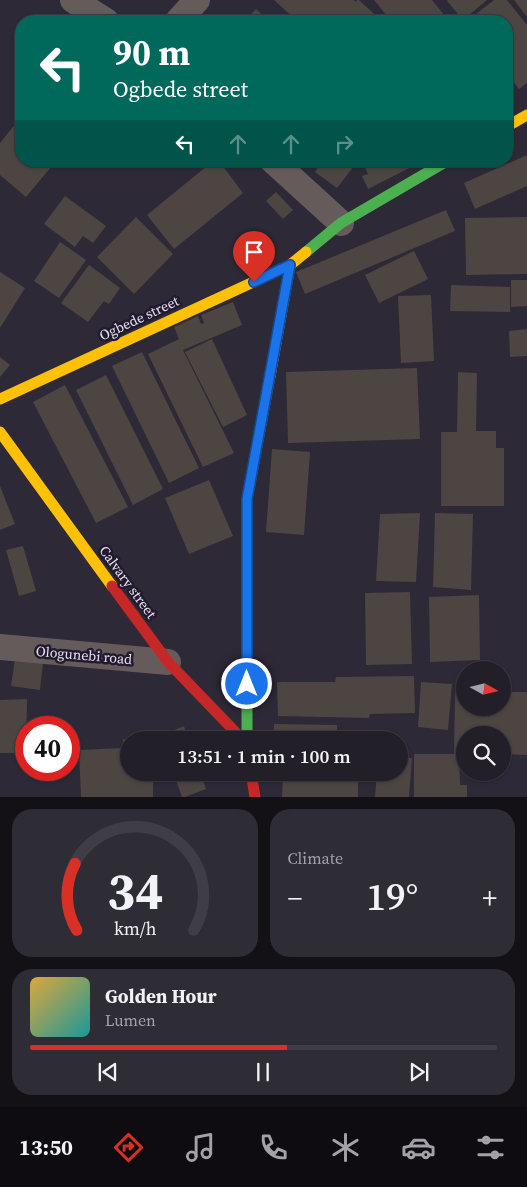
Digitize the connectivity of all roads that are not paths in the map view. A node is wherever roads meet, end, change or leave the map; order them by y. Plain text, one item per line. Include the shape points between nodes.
1 (73, 0) edge
2 (197, 0) edge
3 (97, 15) edge
4 (183, 15) edge
5 (527, 115) edge
6 (513, 123) edge
7 (280, 167) edge
8 (437, 167) edge
9 (341, 223) junction
10 (290, 265) junction
11 (0, 399) edge
12 (0, 432) edge
13 (0, 647) edge
14 (168, 662) junction
15 (236, 731) edge
16 (245, 731) edge
17 (253, 781) edge
18 (256, 797) edge

1 - 3 street
2 - 4 street
5 - 6 street
7 - 9 street
8 - 9 street, Ogbede street
9 - 10 street, Ogbede street
10 - 11 street, Ogbede street
10 - 16 street via 247,499
12 - 14 street, Calvary street
13 - 14 street, Ologunebi road
14 - 15 street, Calvary street
17 - 18 street

